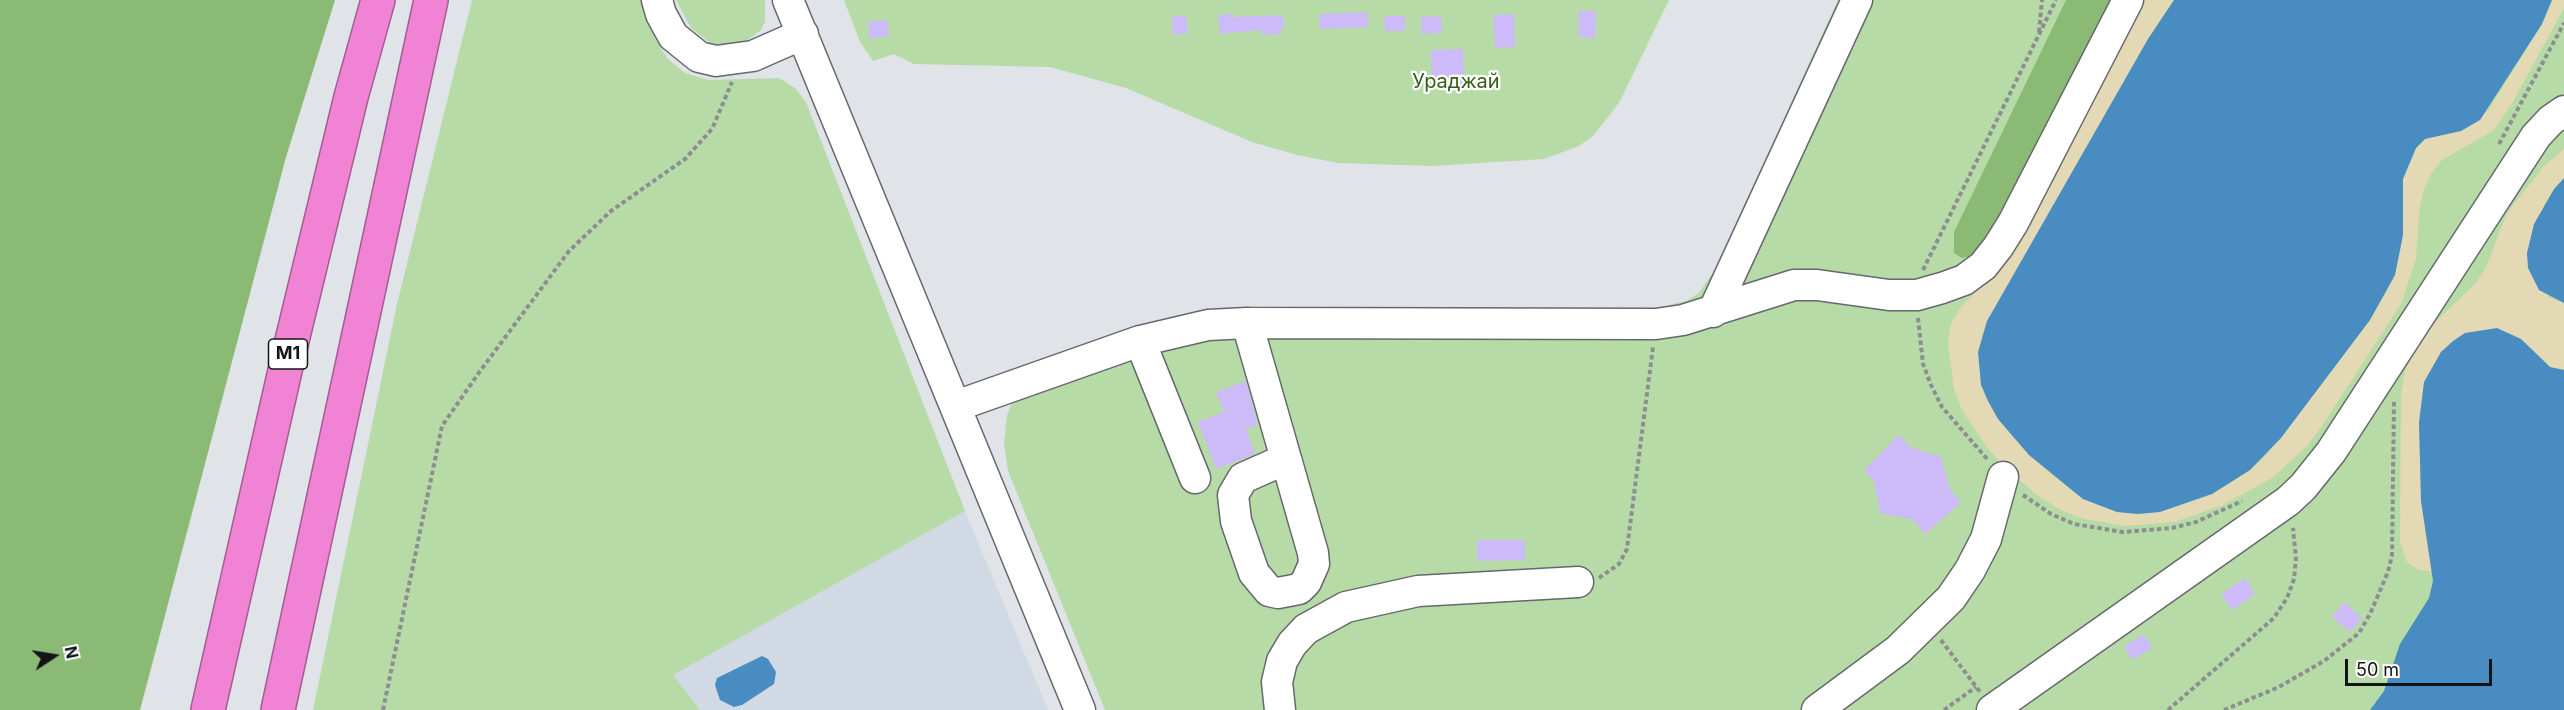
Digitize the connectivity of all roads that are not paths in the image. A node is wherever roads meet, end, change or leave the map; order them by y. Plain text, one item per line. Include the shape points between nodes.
1 (378, 0) edge
2 (431, 0) edge
3 (657, 0) edge
4 (788, 0) edge
5 (1857, 0) edge
6 (2128, 0) edge
7 (802, 34) junction
8 (2564, 111) edge
9 (1713, 312) junction
10 (1247, 323) junction
11 (1140, 341) junction
12 (956, 406) junction
13 (1286, 459) dead end
14 (2003, 477) road end
15 (1195, 478) dead end
16 (1578, 582) road end
17 (1987, 702) edge
18 (208, 710) edge
19 (278, 710) edge
20 (1080, 710) edge
21 (1280, 710) edge
22 (1817, 710) edge

1 - 18 highway, М1 via 294,330
2 - 19 highway
3 - 7 street via 673,36 699,57 716,61 761,52
4 - 7 street
5 - 9 street
6 - 9 street via 2013,223 1983,266 1964,279 1917,295 1794,285
7 - 12 street
8 - 17 street via 2536,136 2331,452 2288,501
9 - 10 street via 1656,324
10 - 11 street via 1187,328
10 - 13 street
11 - 12 street
11 - 15 street
12 - 20 street
14 - 22 street via 1986,539 1951,598 1880,665
16 - 21 street via 1418,591 1346,606 1306,629 1292,644 1282,661 1277,682

